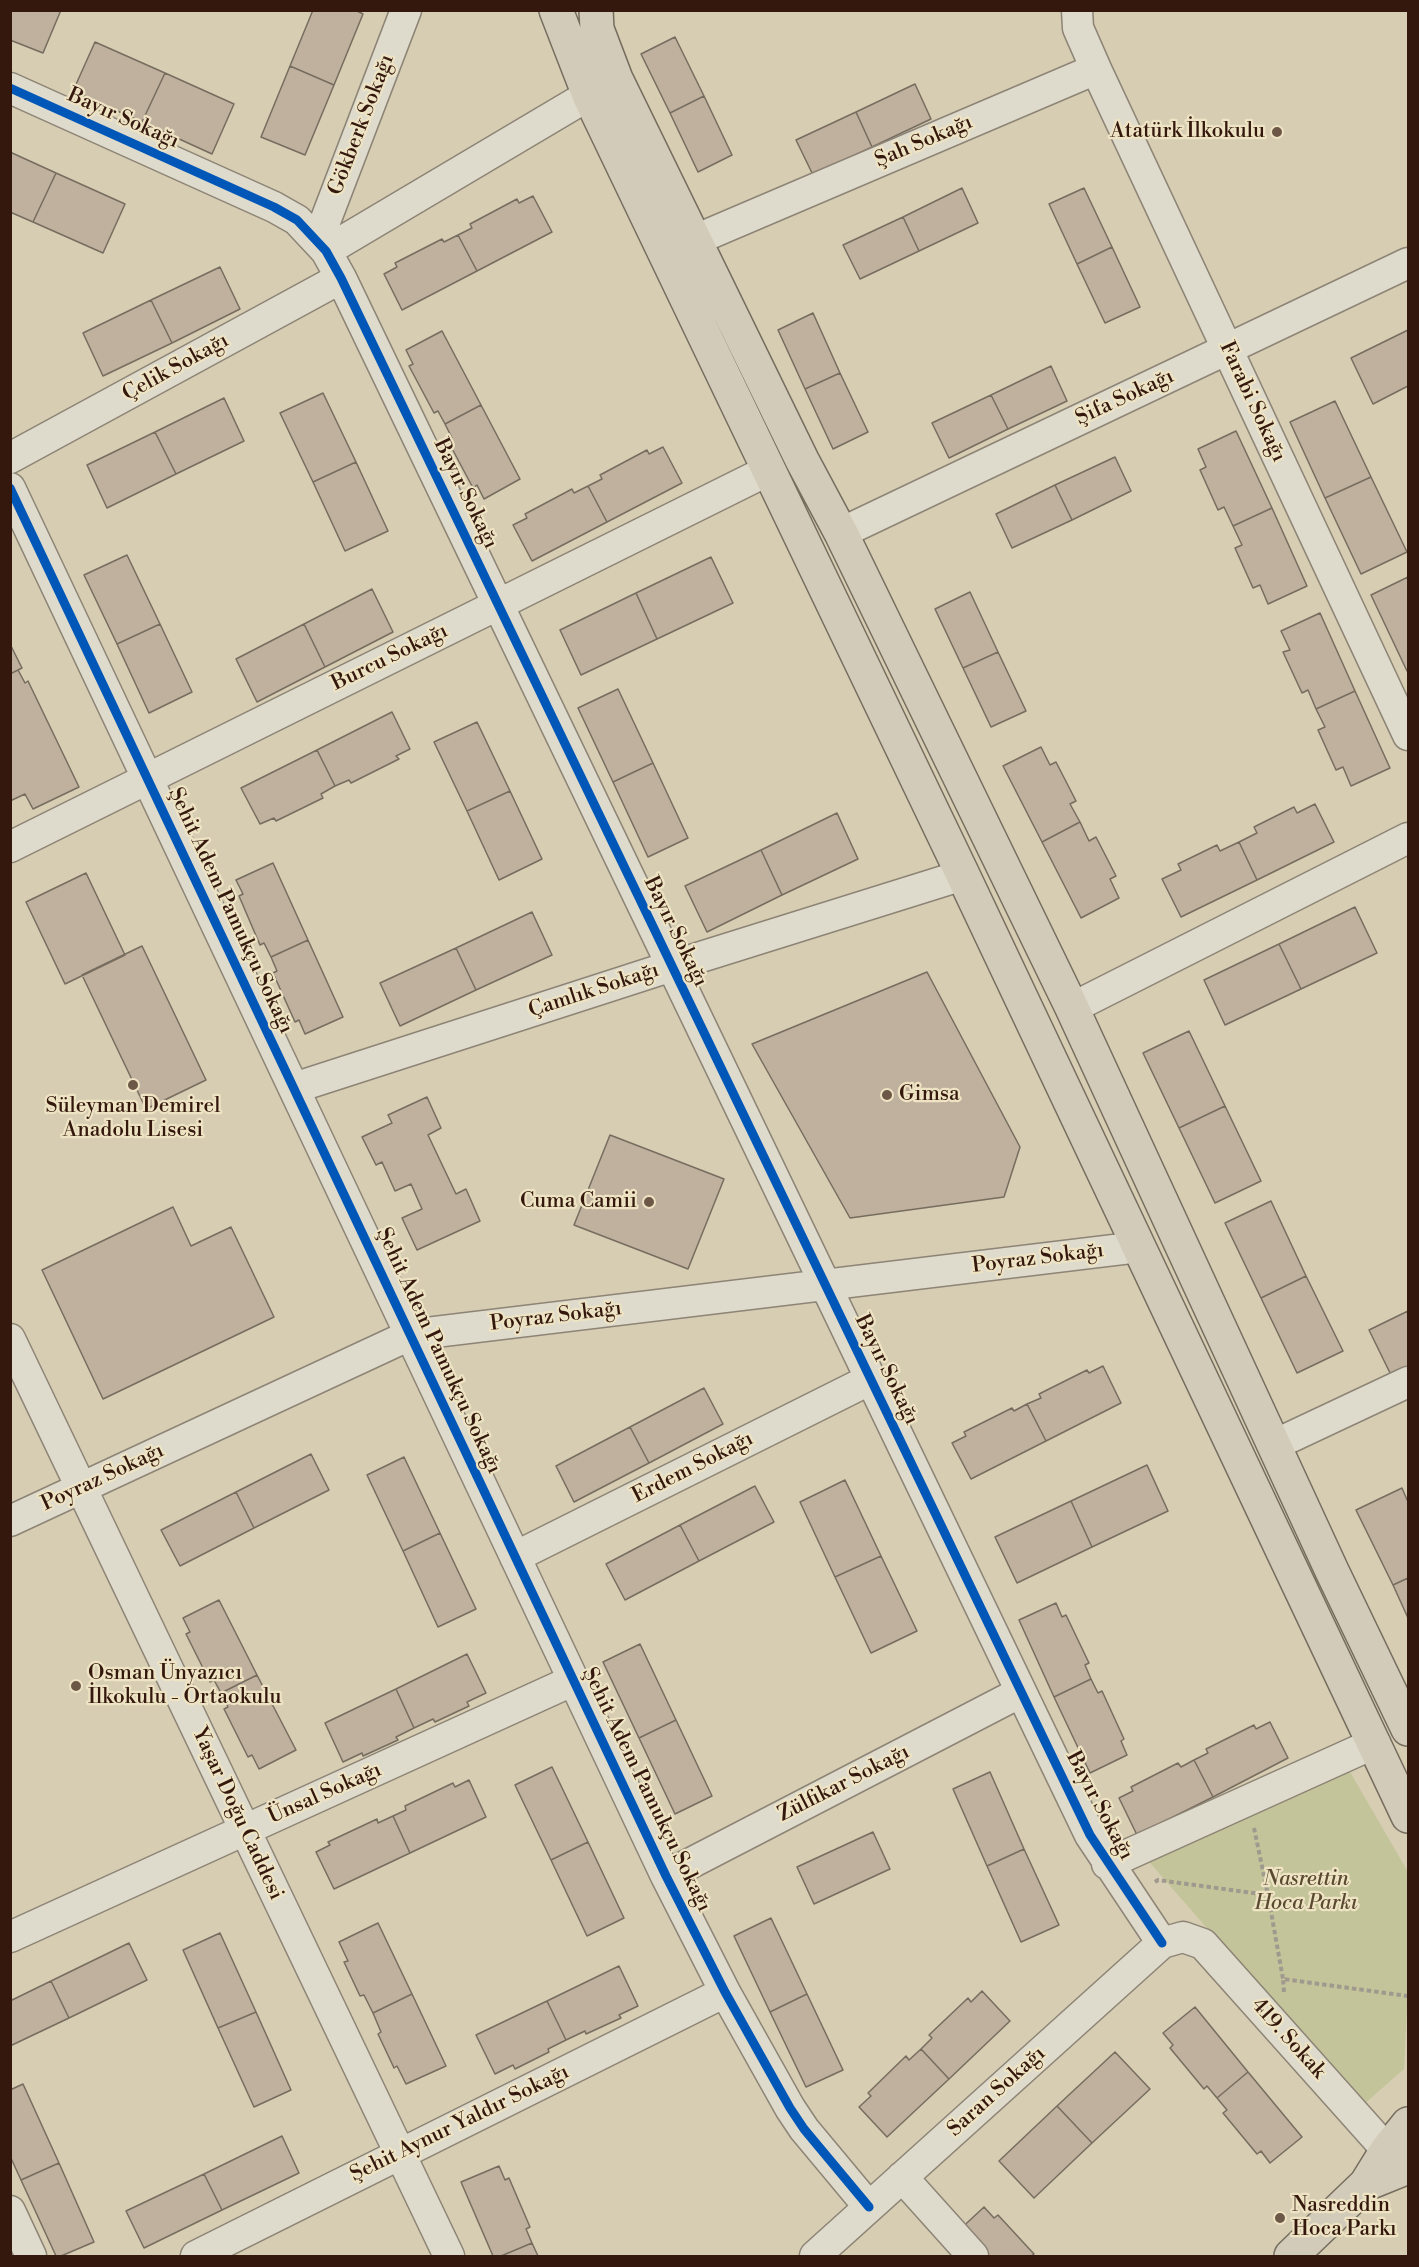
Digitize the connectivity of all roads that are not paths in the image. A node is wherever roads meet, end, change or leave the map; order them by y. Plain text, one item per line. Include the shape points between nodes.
1 (406, 10) edge
2 (556, 10) edge
3 (596, 10) edge
4 (1077, 10) edge
5 (1096, 69) junction
6 (10, 88) edge
7 (589, 96) junction
8 (695, 240) junction
9 (322, 246) junction
10 (1408, 263) edge
11 (341, 278) junction
12 (1227, 349) junction
13 (10, 458) edge
14 (769, 470) junction
15 (10, 488) edge
16 (841, 533) junction
17 (498, 605) junction
18 (1408, 735) edge
19 (147, 778) junction
20 (1408, 838) edge
21 (10, 847) edge
22 (963, 875) junction
23 (672, 966) junction
24 (1072, 1008) junction
25 (294, 1088) junction
26 (1139, 1247) junction
27 (825, 1284) junction
28 (411, 1335) junction
29 (10, 1339) edge
30 (871, 1379) junction
31 (1408, 1382) edge
32 (1274, 1445) junction
33 (82, 1488) junction
34 (10, 1521) edge
35 (515, 1557) junction
36 (574, 1680) junction
37 (1021, 1692) junction
38 (1408, 1727) edge
39 (1375, 1743) junction
40 (1408, 1816) edge
41 (244, 1830) junction
42 (1107, 1864) junction
43 (666, 1876) junction
44 (10, 1937) edge
45 (1173, 1940) junction
46 (725, 1992) junction
47 (1408, 2124) edge
48 (398, 2154) junction
49 (1402, 2165) edge
50 (902, 2177) junction
51 (869, 2207) junction
52 (10, 2211) edge
53 (31, 2256) edge
54 (195, 2256) edge
55 (449, 2256) edge
56 (815, 2256) edge
57 (973, 2256) edge
58 (1292, 2256) edge

1 - 9 street, Gökberk Sokağı
2 - 7 main road
3 - 8 main road via 597,29 616,79
4 - 5 street via 1078,28
5 - 8 street, Şah Sokağı
5 - 12 street, Farabi Sokağı
6 - 9 street, Bayır Sokağı via 274,207 297,220
7 - 9 street
7 - 14 main road
8 - 16 main road
9 - 11 street, Bayır Sokağı
10 - 12 street, Şifa Sokağı
11 - 13 street, Çelik Sokağı
11 - 17 street, Bayır Sokağı
12 - 16 street, Şifa Sokağı
12 - 18 street, Farabi Sokağı
14 - 17 street, Burcu Sokağı
14 - 22 main road
15 - 19 street, Şehit Adem Pamukçu Sokağı
16 - 24 main road
17 - 19 street, Burcu Sokağı
17 - 23 street, Bayır Sokağı
19 - 21 street, Burcu Sokağı
19 - 25 street, Şehit Adem Pamukçu Sokağı
20 - 24 street
22 - 23 street, Çamlık Sokağı
22 - 26 main road
23 - 25 street, Çamlık Sokağı
23 - 27 street, Bayır Sokağı
24 - 32 main road
25 - 28 street, Şehit Adem Pamukçu Sokağı
26 - 27 street, Poyraz Sokağı
26 - 39 main road
27 - 28 street, Poyraz Sokağı
27 - 30 street, Bayır Sokağı
28 - 33 street, Poyraz Sokağı
28 - 35 street, Şehit Adem Pamukçu Sokağı
29 - 33 street, Yaşar Doğu Caddesi
30 - 35 street, Erdem Sokağı
30 - 37 street, Bayır Sokağı
31 - 32 street
32 - 38 main road
33 - 34 street, Poyraz Sokağı
33 - 41 street, Yaşar Doğu Caddesi
35 - 36 street, Şehit Adem Pamukçu Sokağı
36 - 41 street, Ünsal Sokağı
36 - 43 street, Şehit Adem Pamukçu Sokağı
37 - 42 street, Bayır Sokağı
37 - 43 street, Zülfikar Sokağı
39 - 40 main road
39 - 42 street
41 - 44 street, Ünsal Sokağı
41 - 48 street, Yaşar Doğu Caddesi
42 - 45 street, Bayır Sokağı via 1128,1894
43 - 46 street, Şehit Adem Pamukçu Sokağı
45 - 49 street, 419. Sokak via 1203,1944
45 - 50 street, Saran Sokağı
46 - 48 street, Şehit Aynur Yaldır Sokağı
46 - 51 street, Şehit Adem Pamukçu Sokağı via 804,2129
47 - 49 main road
48 - 54 street, Şehit Aynur Yaldır Sokağı
48 - 55 street, Yaşar Doğu Caddesi
49 - 58 main road via 1366,2184
50 - 51 street, Saran Sokağı
50 - 57 street
51 - 56 street, Saran Sokağı
52 - 53 street

